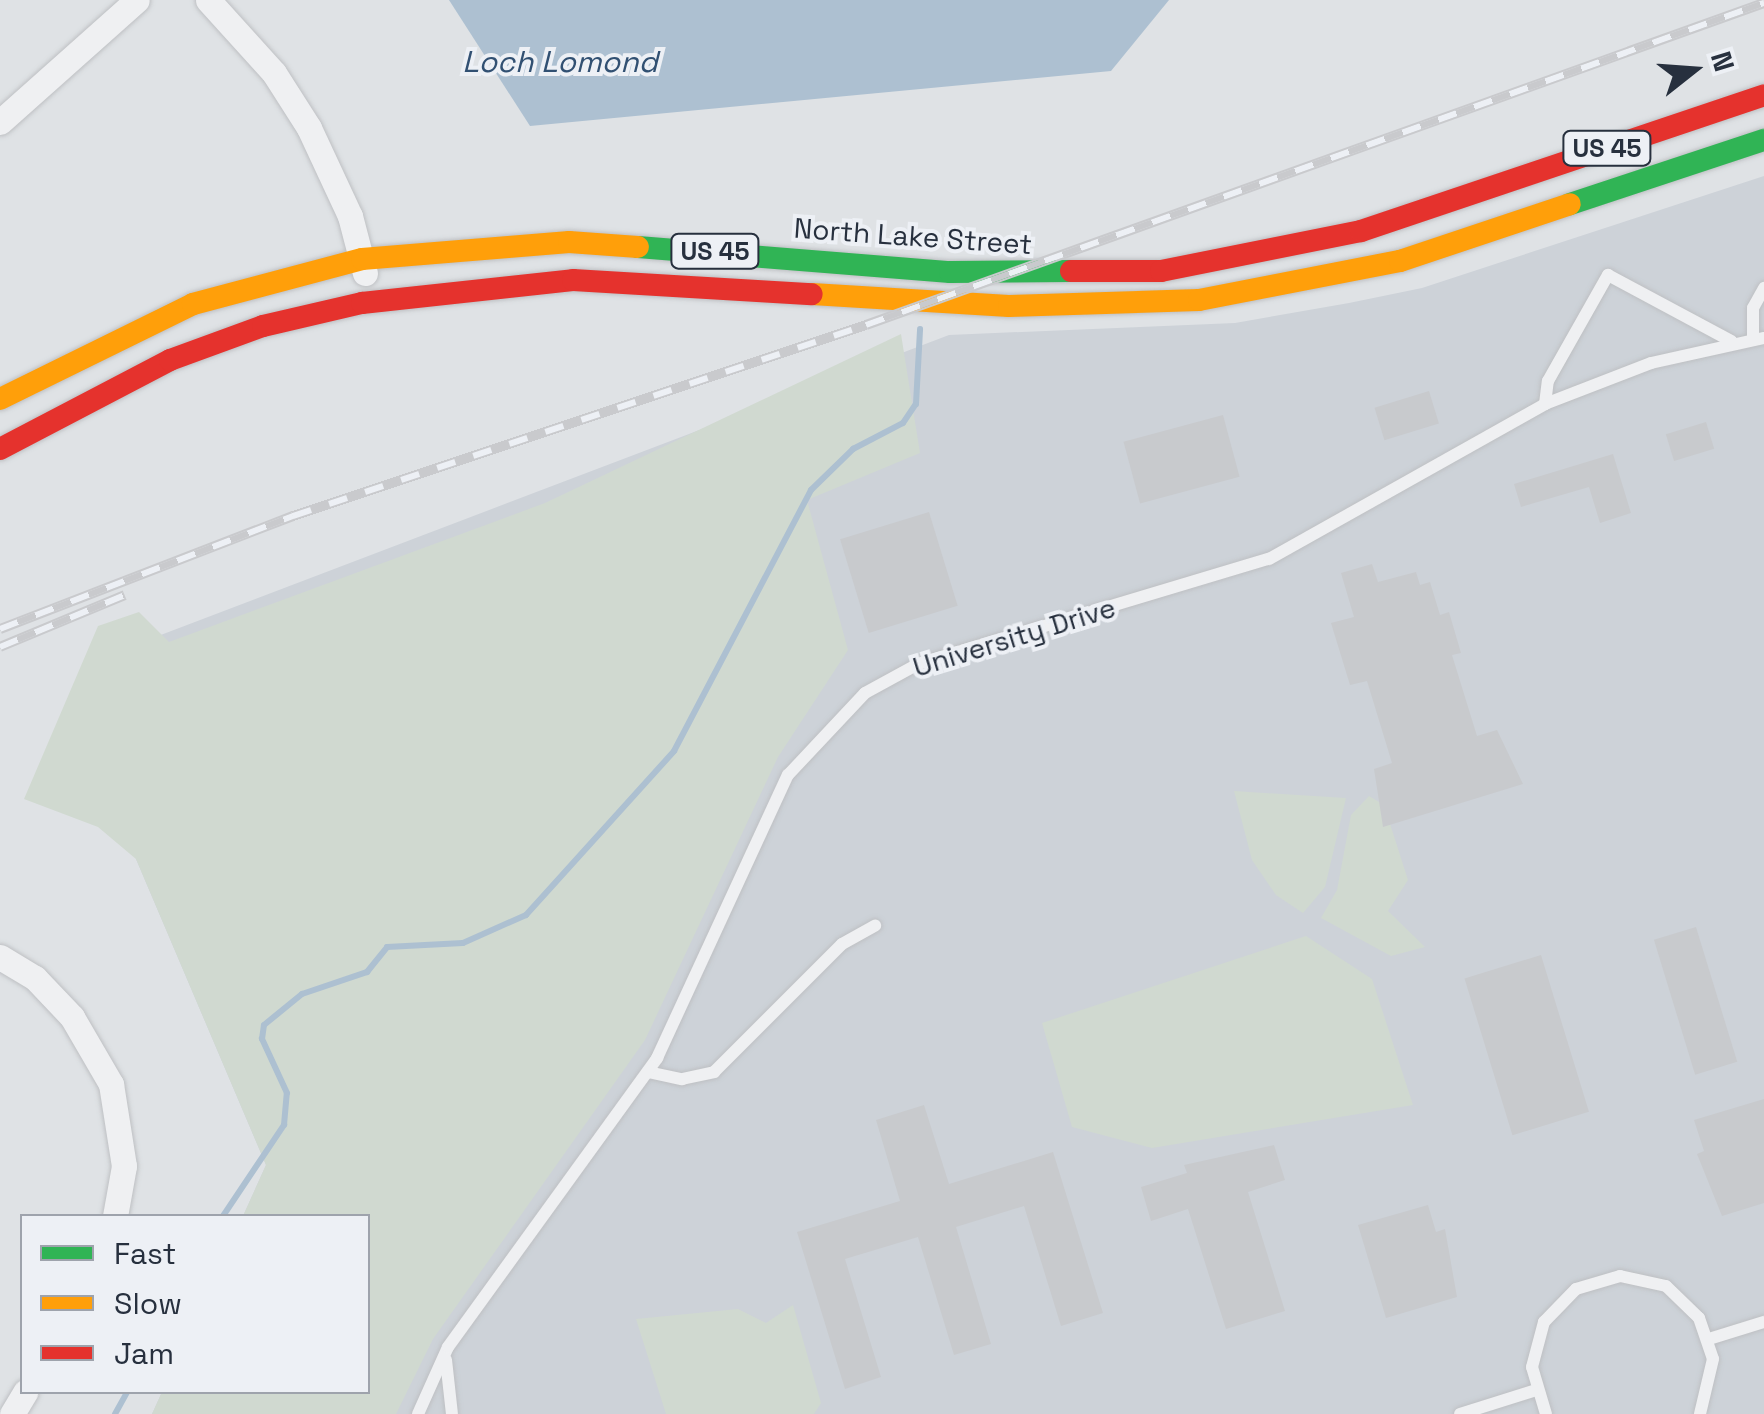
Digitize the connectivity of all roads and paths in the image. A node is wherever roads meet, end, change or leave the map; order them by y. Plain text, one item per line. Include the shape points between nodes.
1 (137, 0) edge
2 (208, 0) edge
3 (1764, 94) edge
4 (0, 122) edge
5 (1764, 140) edge
6 (362, 258) junction
7 (1764, 288) edge
8 (371, 301) junction
9 (1759, 338) edge
10 (1731, 341) junction
11 (0, 399) edge
12 (1545, 404) junction
13 (0, 449) edge
14 (875, 926) dead end
15 (9, 961) edge
16 (648, 1072) junction
17 (115, 1214) edge
18 (1764, 1322) edge
19 (1710, 1339) junction
20 (448, 1347) junction
21 (1536, 1390) junction
22 (418, 1414) edge
23 (452, 1414) edge
24 (1460, 1414) edge
25 (1546, 1414) edge
26 (1700, 1414) edge

1 - 4 street
2 - 6 street via 274,73 309,128
3 - 6 main road, North Lake Street / US 45 via 1361,231 1162,271 950,272 570,242
5 - 8 main road, US 45 via 1400,261 1199,300 1061,308 572,280
6 - 8 street
6 - 11 main road, North Lake Street / US 45 via 193,304
7 - 9 lane via 1754,308
8 - 13 main road, US 45 via 263,326 170,360
9 - 10 lane, University Drive
10 - 12 lane, University Drive
10 - 12 lane via 1608,275 1548,381
12 - 16 lane, University Drive via 1269,559 918,664 865,693 788,776
14 - 16 lane via 842,944 714,1072 682,1079
15 - 17 street via 72,1017 111,1084 124,1166
16 - 20 lane, University Drive
18 - 19 lane
19 - 21 lane via 1666,1286 1598,1280 1544,1322 1534,1356
19 - 26 lane via 1713,1380
20 - 22 lane, University Drive
20 - 23 lane
21 - 24 lane
21 - 25 lane

